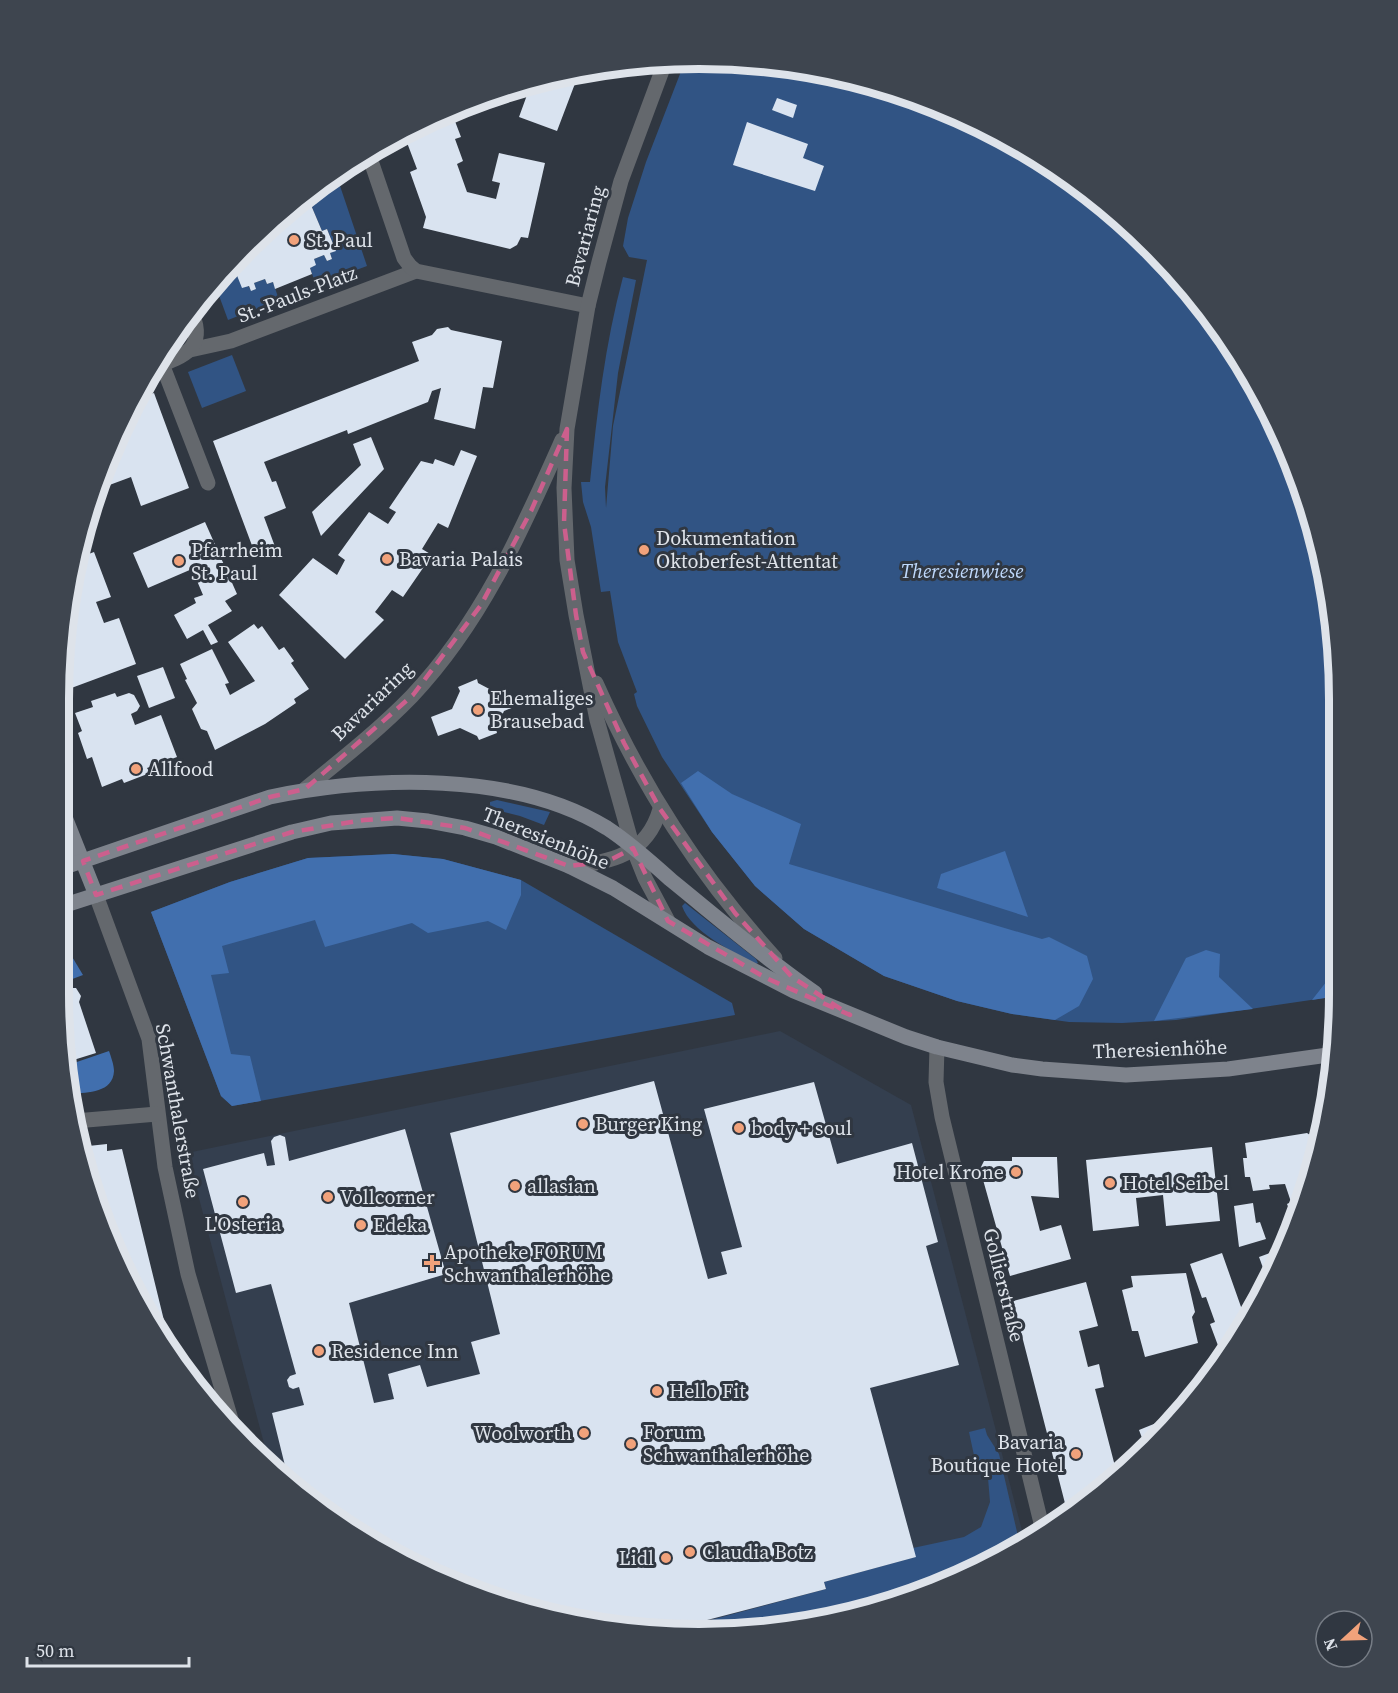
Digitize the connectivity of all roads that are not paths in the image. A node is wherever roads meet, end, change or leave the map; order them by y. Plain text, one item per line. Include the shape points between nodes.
1 (662, 70) edge
2 (372, 164) dead end
3 (416, 271) junction
4 (588, 306) junction
5 (194, 322) edge
6 (190, 350) junction
7 (167, 362) edge
8 (160, 373) edge
9 (567, 429) junction
10 (208, 483) dead end
11 (583, 652) junction
12 (305, 789) junction
13 (660, 809) junction
14 (69, 827) edge
15 (633, 848) junction
16 (83, 861) junction
17 (69, 866) edge
18 (569, 866) junction
19 (96, 895) junction
20 (69, 904) edge
21 (668, 921) junction
22 (792, 977) junction
23 (850, 1015) junction
24 (937, 1047) junction
25 (1326, 1055) edge
26 (157, 1114) junction
27 (82, 1120) edge
28 (229, 1413) edge
29 (1041, 1523) edge

1 - 4 street, Bavariaring via 621,181
2 - 3 street via 404,258
3 - 4 street
3 - 6 street, St.-Pauls-Platz via 231,341
4 - 9 street, Bavariaring
5 - 6 street via 197,334
6 - 7 street, St.-Pauls-Platz
8 - 10 street
9 - 11 street, Bavariaring via 564,523
9 - 12 street, Bavariaring via 507,558 460,636 413,695
11 - 13 street, Bavariaring via 624,743
11 - 15 street, Bavariaring via 605,755
12 - 15 main road, Theresienhöhe via 401,783 502,789 571,810 609,829
12 - 16 main road, Bavariaring via 270,796
13 - 15 street via 650,835
13 - 22 street, Bavariaring via 735,913
14 - 16 main road, Schwanthalerstraße
15 - 18 street via 608,861
15 - 21 street, Theresienhöhe
15 - 22 main road, Theresienhöhe
16 - 17 main road, Bavariaring
16 - 19 main road, Schwanthalerstraße
18 - 19 main road, Theresienhöhe via 465,828 397,818 364,820 292,832
18 - 21 main road, Theresienhöhe
19 - 20 main road
19 - 26 street, Schwanthalerstraße via 149,1039
21 - 23 main road, Theresienhöhe via 766,978
22 - 23 main road, Theresienhöhe
23 - 24 main road, Theresienhöhe
24 - 25 main road, Theresienhöhe via 1042,1070 1126,1075 1228,1069
24 - 29 street, Gollierstraße via 936,1082 942,1118
26 - 27 street
26 - 28 street, Schwanthalerstraße via 188,1274

